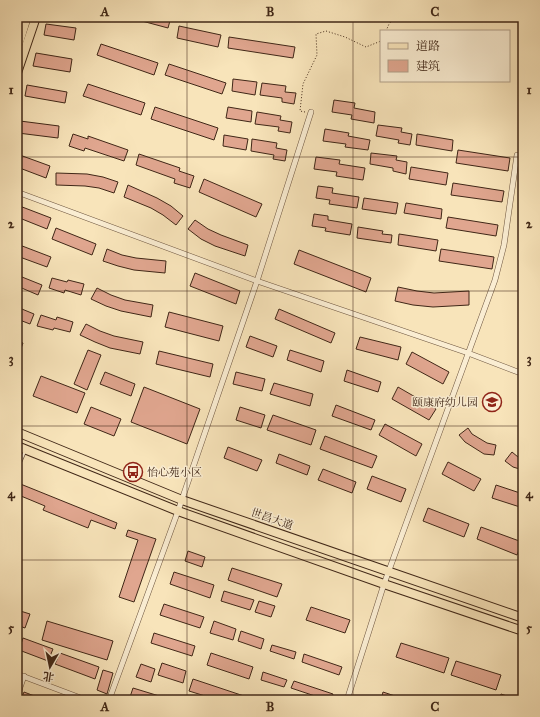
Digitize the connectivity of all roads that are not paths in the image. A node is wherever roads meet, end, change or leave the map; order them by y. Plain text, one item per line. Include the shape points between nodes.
1 (26, 17) edge
2 (36, 17) edge
3 (17, 49) edge
4 (17, 74) edge
5 (311, 112) road end
6 (517, 156) dead end
7 (17, 192) edge
8 (258, 281) junction
9 (468, 353) junction
10 (523, 374) edge
11 (17, 432) edge
12 (17, 446) edge
13 (26, 449) junction
14 (17, 469) edge
15 (182, 500) junction
16 (178, 511) junction
17 (389, 571) junction
18 (384, 584) junction
19 (523, 618) edge
20 (523, 631) edge
21 (17, 674) edge
22 (24, 676) junction
23 (17, 696) edge
24 (86, 700) edge
25 (109, 700) edge
26 (347, 700) edge

1 - 3 main road
2 - 4 main road
5 - 8 street
6 - 9 street via 504,245 495,280
7 - 8 street
8 - 9 street
8 - 15 street
9 - 10 street
9 - 17 street
11 - 15 main road, 世昌大道
12 - 13 main road
13 - 14 lane
13 - 16 main road
15 - 16 street
15 - 17 main road, 世昌大道
16 - 18 main road
16 - 25 street
17 - 18 street
17 - 19 main road, 世昌大道
18 - 20 main road
18 - 26 street
21 - 22 street
22 - 23 street
22 - 24 street

